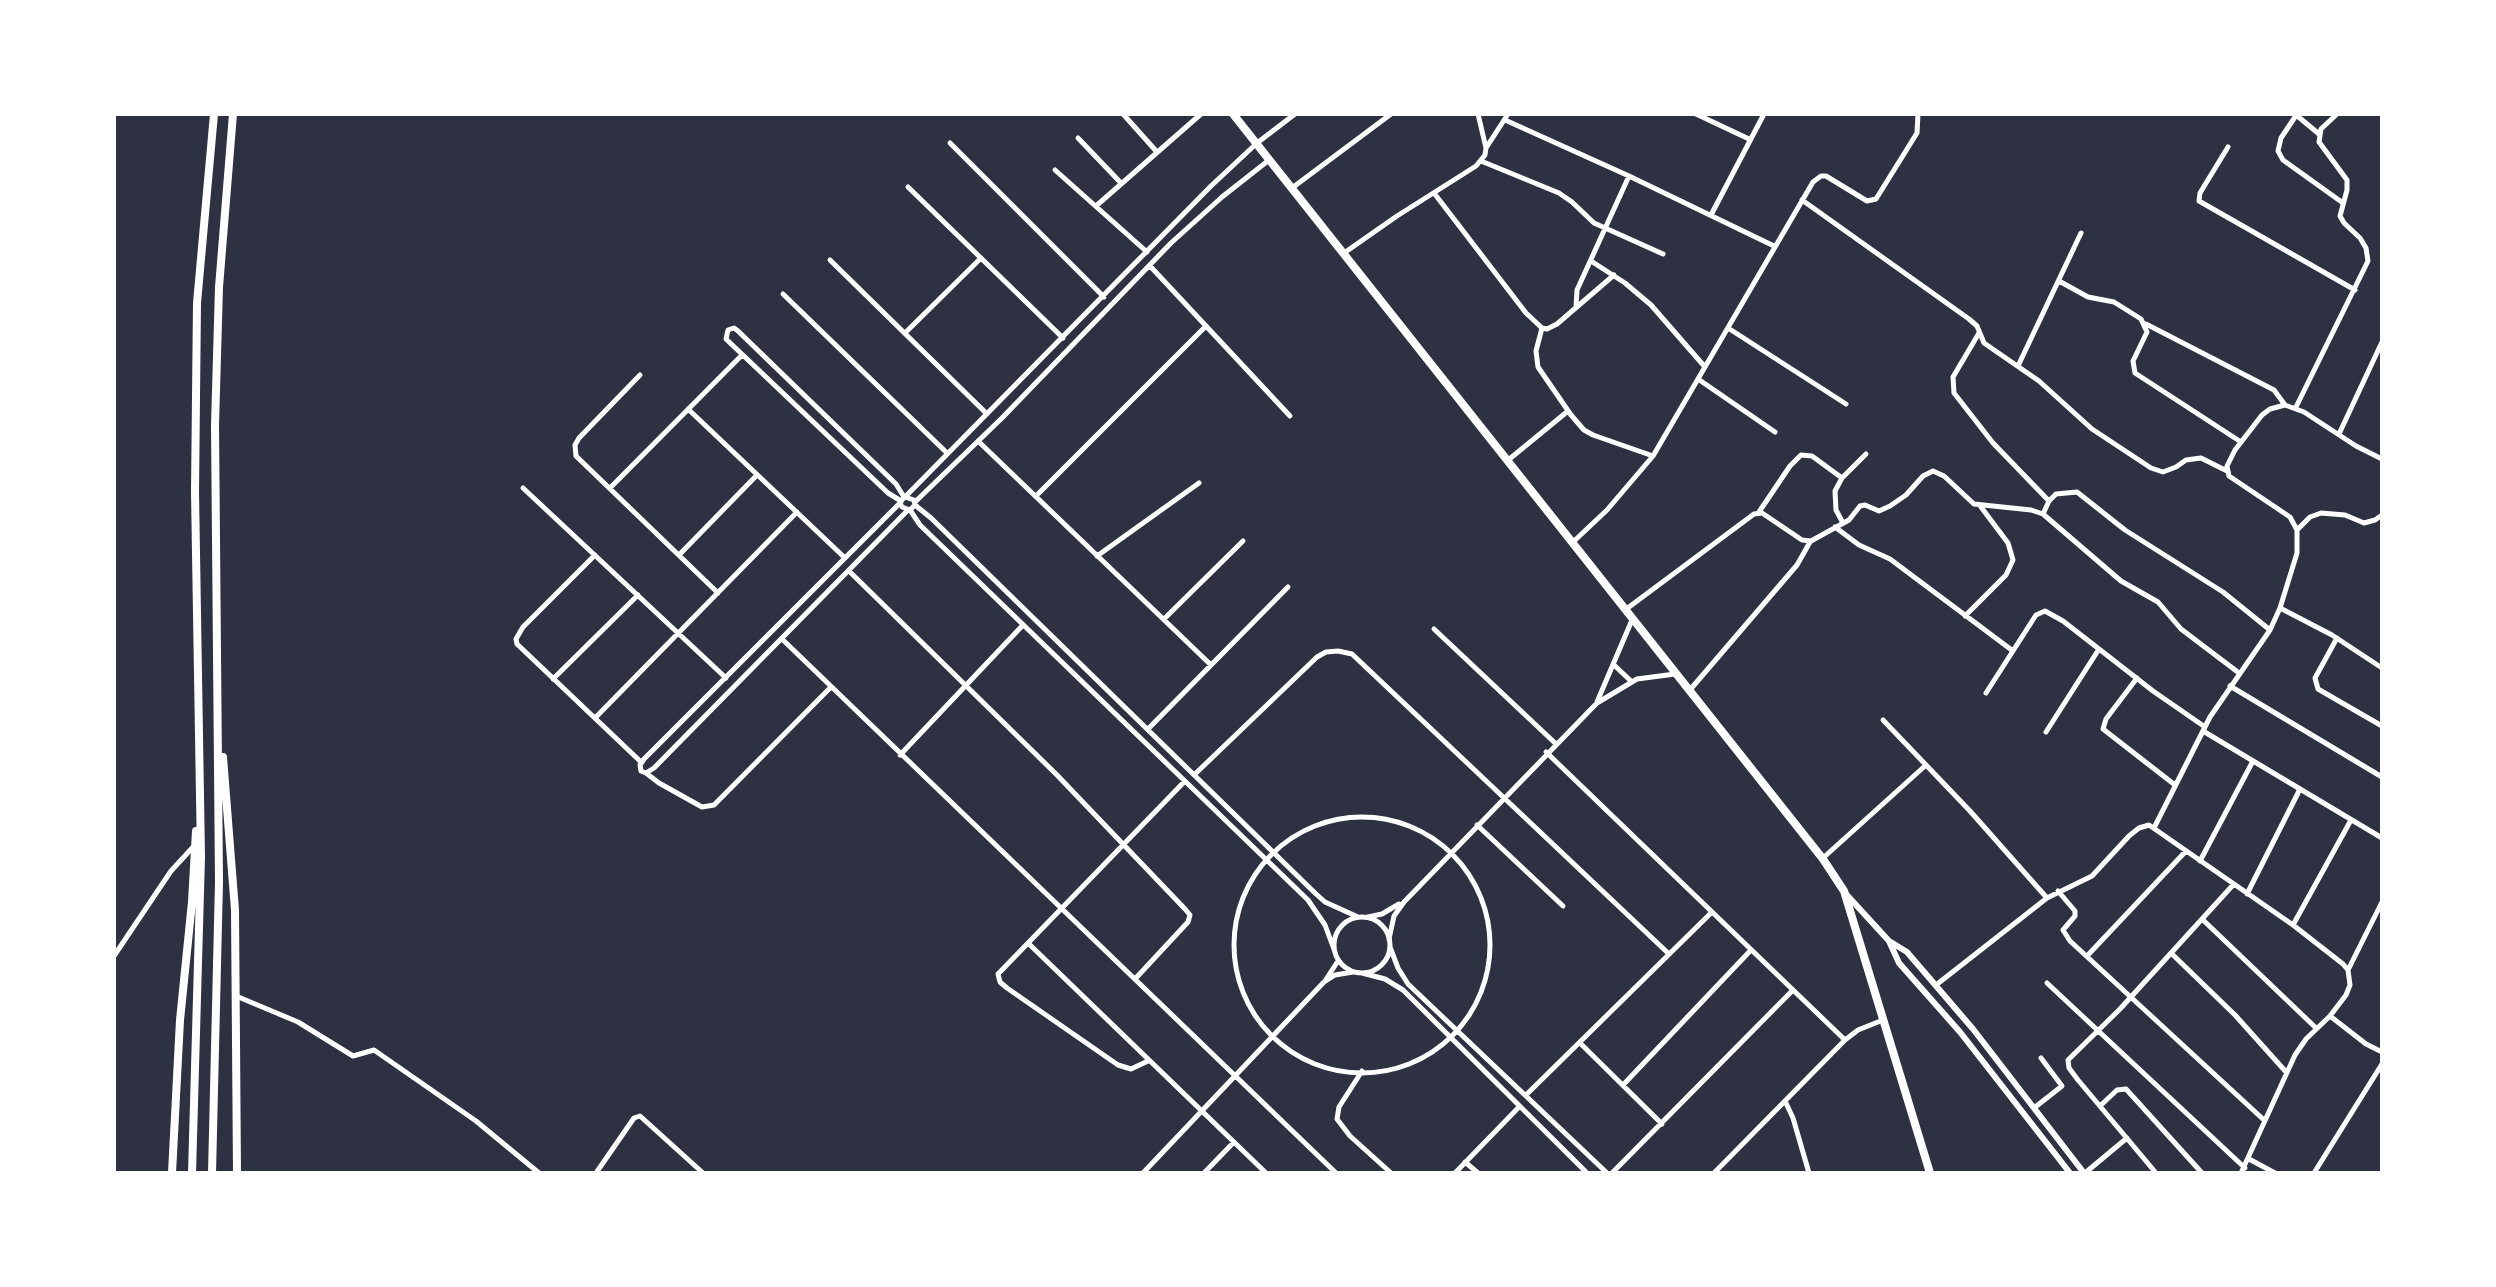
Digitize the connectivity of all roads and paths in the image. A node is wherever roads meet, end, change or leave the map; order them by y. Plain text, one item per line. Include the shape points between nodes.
1 (214, 114) edge
2 (233, 114) edge
3 (1123, 114) edge
4 (1201, 114) edge
5 (1233, 114) edge
6 (1295, 114) edge
7 (1391, 114) edge
8 (1478, 114) edge
9 (1696, 114) edge
10 (1764, 114) edge
11 (1918, 114) edge
12 (2296, 114) edge
13 (2337, 114) edge
14 (1506, 117) edge
15 (2319, 134) junction
16 (1078, 138) dead end
17 (1749, 139) junction
18 (950, 143) dead end
19 (1257, 143) junction
20 (2228, 147) dead end
21 (1486, 148) junction
22 (1157, 152) junction
23 (1269, 160) junction
24 (1481, 161) junction
25 (1055, 170) dead end
26 (1629, 176) junction
27 (1121, 183) junction
28 (908, 187) dead end
29 (1292, 188) junction
30 (1434, 193) junction
31 (1802, 200) junction
32 (2343, 203) junction
33 (1096, 206) junction
34 (1711, 215) junction
35 (1606, 228) junction
36 (2081, 233) dead end
37 (1774, 246) junction
38 (1147, 252) junction
39 (1343, 254) junction
40 (1663, 254) dead end
41 (980, 259) junction
42 (830, 260) dead end
43 (1591, 261) junction
44 (1150, 266) junction
45 (1614, 275) junction
46 (2059, 281) junction
47 (2355, 290) junction
48 (783, 294) dead end
49 (1104, 297) junction
50 (1576, 307) junction
51 (2145, 323) junction
52 (1206, 326) junction
53 (1542, 328) junction
54 (1728, 328) junction
55 (905, 333) junction
56 (1979, 333) junction
57 (1063, 338) junction
58 (2382, 342) edge
59 (742, 355) junction
60 (2018, 366) junction
61 (1705, 367) junction
62 (640, 375) dead end
63 (1698, 379) junction
64 (1846, 404) dead end
65 (2285, 405) junction
66 (2296, 407) junction
67 (688, 409) junction
68 (1568, 411) junction
69 (987, 414) junction
70 (1290, 416) dead end
71 (1775, 432) dead end
72 (2339, 434) junction
73 (978, 441) junction
74 (2241, 442) junction
75 (947, 453) junction
76 (1866, 454) dead end
77 (1653, 456) junction
78 (2382, 459) edge
79 (1507, 461) junction
80 (2228, 472) junction
81 (757, 475) junction
82 (1842, 478) junction
83 (1199, 483) dead end
84 (523, 488) dead end
85 (610, 488) junction
86 (1036, 496) junction
87 (903, 499) junction
88 (2049, 501) junction
89 (1981, 506) junction
90 (912, 507) junction
91 (797, 512) junction
92 (1759, 512) junction
93 (2043, 514) junction
94 (2382, 515) edge
95 (1844, 523) junction
96 (1835, 527) junction
97 (2297, 530) junction
98 (1243, 541) dead end
99 (1811, 541) junction
100 (1572, 543) junction
101 (595, 555) junction
102 (679, 555) junction
103 (1097, 556) junction
104 (845, 558) junction
105 (849, 571) junction
106 (1288, 587) dead end
107 (718, 593) junction
108 (638, 595) junction
109 (2280, 608) junction
110 (1625, 611) junction
111 (1965, 616) junction
112 (1164, 619) junction
113 (1632, 620) junction
114 (1023, 625) junction
115 (1434, 629) dead end
116 (2270, 630) junction
117 (679, 634) junction
118 (2337, 638) junction
119 (783, 640) junction
120 (2099, 649) junction
121 (2013, 651) junction
122 (1211, 665) junction
123 (1614, 665) junction
124 (2382, 668) edge
125 (2239, 673) junction
126 (1675, 674) junction
127 (726, 678) junction
128 (2137, 678) junction
129 (553, 679) junction
130 (1632, 682) junction
131 (966, 685) junction
132 (2230, 686) junction
133 (831, 687) junction
134 (217, 688) junction
135 (1689, 691) junction
136 (1986, 693) dead end
137 (1597, 703) junction
138 (595, 718) junction
139 (1883, 720) dead end
140 (2382, 726) edge
141 (1148, 729) junction
142 (2204, 729) junction
143 (2046, 732) dead end
144 (1555, 743) junction
145 (1546, 752) junction
146 (900, 755) junction
147 (200, 757) junction
148 (2253, 761) junction
149 (641, 762) junction
150 (1926, 765) junction
151 (646, 773) junction
152 (1194, 775) junction
153 (2382, 777) edge
154 (1184, 782) junction
155 (2175, 785) junction
156 (2300, 789) junction
157 (1503, 797) junction
158 (2351, 820) junction
159 (1477, 825) junction
160 (2154, 828) junction
161 (2382, 838) edge
162 (195, 845) junction
163 (1123, 846) junction
164 (2186, 851) junction
165 (1273, 852) junction
166 (1451, 853) junction
167 (1823, 859) junction
168 (1266, 860) junction
169 (2200, 861) junction
170 (2233, 885) junction
171 (1844, 891) junction
172 (2058, 891) junction
173 (2247, 894) junction
174 (2047, 898) junction
175 (1404, 902) junction
176 (2382, 902) edge
177 (1563, 906) dead end
178 (1063, 908) junction
179 (1712, 912) junction
180 (1358, 917) junction
181 (1367, 918) junction
182 (2202, 919) junction
183 (2293, 925) junction
184 (1389, 939) junction
185 (1889, 941) junction
186 (1028, 942) junction
187 (1390, 947) junction
188 (1751, 950) junction
189 (1335, 952) junction
190 (2171, 953) junction
191 (1669, 954) junction
192 (114, 956) edge
193 (2087, 956) junction
194 (1338, 961) junction
195 (2348, 970) junction
196 (1353, 972) junction
197 (1362, 973) junction
198 (1135, 979) junction
199 (1324, 982) junction
200 (2047, 983) dead end
201 (1936, 985) junction
202 (1793, 990) junction
203 (236, 996) junction
204 (2130, 997) junction
205 (2330, 1016) junction
206 (1884, 1020) junction
207 (2316, 1028) junction
208 (1459, 1031) junction
209 (2097, 1031) junction
210 (1272, 1037) junction
211 (1450, 1038) junction
212 (1845, 1040) junction
213 (1580, 1043) junction
214 (2382, 1052) edge
215 (2041, 1058) dead end
216 (1148, 1061) junction
217 (2382, 1064) edge
218 (1362, 1071) junction
219 (2287, 1073) junction
220 (1235, 1076) junction
221 (1623, 1085) junction
222 (1526, 1095) junction
223 (1785, 1101) junction
224 (2100, 1106) junction
225 (1519, 1107) junction
226 (2034, 1108) junction
227 (1202, 1111) junction
228 (2264, 1120) junction
229 (1662, 1124) junction
230 (2127, 1138) junction
231 (1234, 1142) junction
232 (2249, 1159) junction
233 (1465, 1162) junction
234 (2243, 1171) edge
235 (172, 1173) edge
236 (192, 1173) edge
237 (212, 1173) edge
238 (237, 1173) edge
239 (539, 1173) edge
240 (596, 1173) edge
241 (703, 1173) edge
242 (1143, 1173) edge
243 (1204, 1173) edge
244 (1266, 1173) edge
245 (1336, 1173) edge
246 (1391, 1173) edge
247 (1455, 1173) edge
248 (1478, 1173) edge
249 (1587, 1173) edge
250 (1610, 1173) edge
251 (1714, 1173) edge
252 (1809, 1173) edge
253 (1930, 1173) edge
254 (2070, 1173) edge
255 (2084, 1173) edge
256 (2156, 1173) edge
257 (2202, 1173) edge
258 (2275, 1173) edge
259 (2314, 1173) edge

1 - 147 main road via 197,303
2 - 134 main road via 219,287
3 - 22 street
4 - 22 street
5 - 19 main road
6 - 19 street
7 - 29 street
8 - 21 street
9 - 17 street
10 - 17 street
11 - 31 street via 1917,133 1876,199 1867,201 1826,176 1816,178
12 - 15 street
12 - 32 street via 2278,151
13 - 15 street
14 - 21 street
14 - 26 street
15 - 32 street via 2320,147 2347,180
16 - 27 street
17 - 34 street
18 - 49 street
19 - 23 main road
19 - 38 street
20 - 47 street via 2199,201
21 - 24 street
22 - 27 street
23 - 29 main road
23 - 44 street
24 - 30 street
24 - 35 street via 1559,193 1586,219
25 - 33 street
26 - 34 street
26 - 35 street
27 - 33 street
28 - 41 street
29 - 39 main road
30 - 39 street
30 - 53 street
31 - 37 street
31 - 56 street via 1969,319
32 - 47 street via 2341,220 2360,238 2368,255
33 - 38 street
34 - 37 street
35 - 40 street
35 - 43 street
36 - 46 street
37 - 54 street
38 - 49 street
39 - 79 main road
41 - 55 street
41 - 57 street
42 - 55 street
43 - 45 street
43 - 50 street via 1577,290
44 - 52 street
44 - 73 street
45 - 50 street
45 - 61 street via 1651,305
46 - 51 street via 2088,297 2114,302
46 - 60 street
47 - 66 street
48 - 75 street
49 - 57 street
50 - 53 street via 1551,328
51 - 65 street via 2274,390
51 - 74 street via 2147,332 2133,361 2135,373
52 - 70 street
52 - 86 street
53 - 68 street via 1536,360
54 - 61 street
54 - 64 street
55 - 69 street
56 - 60 street via 1984,343
56 - 88 street via 1953,377 1954,393
57 - 69 street
58 - 72 street
59 - 67 street
59 - 87 street via 888,493
59 - 87 street via 726,339 732,329 896,484
60 - 80 street via 2092,429 2156,470 2201,458
61 - 63 street
62 - 85 street via 575,445 576,456
63 - 71 street
63 - 77 street
65 - 66 street
65 - 74 street via 2262,415
66 - 72 street
67 - 81 street
67 - 85 street
68 - 77 street via 1593,435
68 - 79 street
69 - 75 street
72 - 78 street
73 - 86 street
73 - 90 street
74 - 80 street
75 - 87 street
76 - 82 street
77 - 100 street
79 - 100 main road
80 - 97 street via 2231,480 2290,517
81 - 91 street
81 - 102 street
82 - 92 street via 1812,456 1801,455
82 - 95 street via 1834,497
83 - 103 street
84 - 101 street
85 - 102 street
86 - 103 street
87 - 90 street via 911,497
87 - 90 street via 903,509
87 - 104 street
88 - 93 street
88 - 116 street via 2063,492 2081,494
89 - 93 street
89 - 95 street via 1933,471 1890,506 1879,511 1860,506
89 - 111 street via 2008,543 2013,560 2006,575
90 - 105 street
90 - 114 street via 920,525
90 - 141 street via 931,518
91 - 104 street
91 - 107 street
92 - 99 street
92 - 110 street
93 - 125 street
94 - 97 street via 2364,523 2321,513
95 - 96 street
96 - 99 street
96 - 111 street via 1890,559
97 - 109 street via 2297,553
98 - 112 street
99 - 135 street via 1797,565
100 - 110 main road
101 - 108 street
101 - 129 street via 516,639
102 - 107 street
103 - 112 street
104 - 127 street
105 - 119 street
105 - 131 street
106 - 122 street
107 - 117 street
108 - 117 street
108 - 129 street
109 - 116 street
109 - 118 street
110 - 113 main road
111 - 121 street
112 - 122 street
113 - 123 street
113 - 126 main road
114 - 131 street
114 - 154 street
115 - 144 street
116 - 125 street
117 - 127 street
117 - 138 street
118 - 124 street
118 - 140 street via 2315,678 2318,689
119 - 133 street
119 - 151 street
120 - 121 street via 2045,611 2036,615
120 - 128 street
120 - 143 street
121 - 136 street
122 - 141 street
123 - 130 street
123 - 137 street
125 - 132 street
126 - 130 street
126 - 135 main road
127 - 149 street
128 - 142 street
128 - 155 street via 2103,729
129 - 138 street
130 - 137 street
131 - 146 street
131 - 163 street
132 - 142 street
132 - 153 street
133 - 146 street
133 - 151 street via 714,805 702,807
134 - 203 main road via 235,910
134 - 237 main road
135 - 167 main road
137 - 144 street
138 - 149 street
139 - 150 street
141 - 152 street
142 - 148 street
142 - 155 street
144 - 145 street
145 - 157 street
145 - 179 street
146 - 178 street
147 - 162 main road
147 - 236 main road
148 - 156 street
148 - 169 street
149 - 151 street
150 - 167 street
150 - 174 street
152 - 157 street via 1317,657 1338,651 1361,660
152 - 165 street
154 - 163 street
154 - 168 street
155 - 160 street
156 - 158 street
156 - 173 street
157 - 159 street
157 - 191 street
158 - 161 street
158 - 183 street
159 - 166 street
159 - 177 street
160 - 164 street
160 - 172 street via 2139,828 2092,876
162 - 192 street via 171,871
162 - 235 main road
163 - 178 street
163 - 198 street via 1190,915 1181,932
164 - 169 street
164 - 193 street
165 - 166 street via 1319,825 1365,818 1411,828
165 - 168 street
165 - 180 street via 1325,902
166 - 175 street
166 - 208 street via 1482,898 1489,943 1480,992
167 - 171 main road
168 - 189 street via 1318,912
168 - 210 street via 1238,908 1234,948 1247,1002
169 - 170 street
170 - 173 street
170 - 182 street
171 - 185 street
171 - 206 main road
172 - 174 street
172 - 193 street via 2075,911 2064,934
173 - 183 street
174 - 201 street
175 - 181 street
175 - 184 street via 1394,916
176 - 195 street
178 - 186 street
178 - 198 street
179 - 188 street
179 - 191 street
180 - 181 street
180 - 189 street via 1336,934
181 - 184 street via 1381,925
182 - 190 street
182 - 207 street
183 - 195 street
184 - 187 street
185 - 201 street via 1907,952
185 - 254 street via 1899,963
186 - 216 street
186 - 216 street via 998,974 1000,982 1125,1069
187 - 197 street via 1379,968
187 - 208 street via 1402,976
188 - 202 street
188 - 221 street
189 - 194 street
190 - 204 street
190 - 219 street
191 - 213 street
193 - 204 street
194 - 196 street
194 - 199 street
195 - 205 street via 2350,985
196 - 197 street
196 - 199 street
197 - 211 street via 1403,990
198 - 220 street
199 - 210 street
200 - 209 street
201 - 226 street
202 - 212 street
202 - 229 street
203 - 238 main road
203 - 239 street via 298,1022 353,1056 374,1050 476,1121
204 - 209 street
204 - 228 street
205 - 207 street
205 - 214 street
206 - 212 street
206 - 253 main road
207 - 219 street
208 - 211 street
208 - 222 street
209 - 224 street via 2067,1064
209 - 234 street
210 - 218 street via 1315,1064
210 - 220 street
211 - 218 street via 1402,1067
211 - 225 street
212 - 223 street
213 - 221 street
213 - 222 street
215 - 226 street via 2062,1086
216 - 227 street
217 - 259 street
218 - 246 street via 1337,1119
219 - 228 street
220 - 227 street
220 - 245 street
221 - 229 street
222 - 250 street
223 - 251 street
223 - 252 street
224 - 230 street
224 - 257 street via 2117,1090 2126,1089
225 - 233 street
225 - 249 street
226 - 255 street
227 - 231 street
227 - 242 street
228 - 232 street
229 - 250 street
230 - 255 street
230 - 256 street
231 - 243 street
231 - 244 street
232 - 234 street
232 - 258 street
233 - 247 street
233 - 248 street
240 - 241 street via 640,1116

